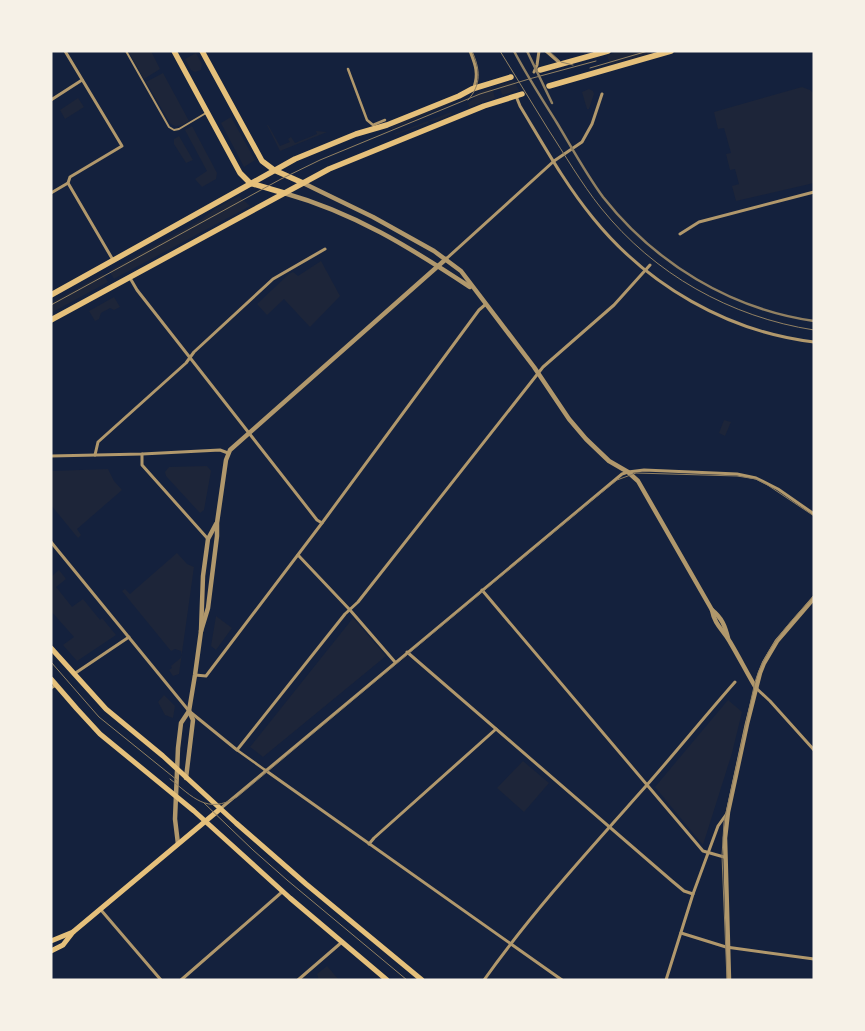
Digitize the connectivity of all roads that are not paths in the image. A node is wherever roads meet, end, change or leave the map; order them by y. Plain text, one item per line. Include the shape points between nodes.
1 (65, 51) edge
2 (126, 51) edge
3 (174, 51) edge
4 (202, 51) edge
5 (470, 51) edge
6 (539, 51) edge
7 (546, 51) edge
8 (608, 51) edge
9 (672, 51) edge
10 (561, 64) junction
11 (348, 69) dead end
12 (537, 71) joint
13 (511, 77) dead end
14 (82, 80) junction
15 (548, 86) dead end
16 (474, 88) junction
17 (602, 94) dead end
18 (519, 95) joint
19 (51, 100) edge
20 (208, 112) junction
21 (385, 120) dead end
22 (554, 161) junction
23 (274, 170) junction
24 (68, 183) junction
25 (303, 183) junction
26 (250, 184) junction
27 (814, 192) edge
28 (51, 193) edge
29 (284, 193) junction
30 (680, 234) dead end
31 (325, 249) dead end
32 (446, 259) junction
33 (114, 261) junction
34 (650, 265) dead end
35 (439, 266) junction
36 (645, 270) junction
37 (129, 277) junction
38 (474, 289) junction
39 (51, 295) edge
40 (486, 304) junction
41 (51, 320) edge
42 (814, 342) edge
43 (190, 358) junction
44 (538, 374) junction
45 (249, 432) junction
46 (228, 453) junction
47 (142, 454) junction
48 (95, 455) junction
49 (51, 456) edge
50 (628, 472) junction
51 (814, 514) edge
52 (217, 523) junction
53 (322, 523) junction
54 (208, 539) junction
55 (51, 542) edge
56 (298, 555) junction
57 (482, 590) junction
58 (814, 598) edge
59 (350, 610) junction
60 (201, 631) junction
61 (128, 637) junction
62 (51, 648) edge
63 (407, 652) junction
64 (395, 662) junction
65 (74, 674) junction
66 (195, 675) junction
67 (51, 679) edge
68 (735, 682) dead end
69 (54, 686) edge
70 (756, 688) junction
71 (190, 710) junction
72 (496, 728) junction
73 (237, 750) junction
74 (814, 750) edge
75 (176, 768) junction
76 (265, 770) junction
77 (186, 778) junction
78 (647, 785) junction
79 (176, 795) junction
80 (220, 809) junction
81 (728, 812) junction
82 (206, 821) junction
83 (608, 827) junction
84 (178, 844) junction
85 (369, 844) junction
86 (709, 852) junction
87 (724, 857) junction
88 (282, 892) junction
89 (693, 894) junction
90 (101, 910) junction
91 (73, 932) junction
92 (681, 933) junction
93 (51, 941) edge
94 (342, 942) junction
95 (511, 943) junction
96 (728, 948) junction
97 (51, 951) edge
98 (814, 959) edge
99 (304, 978) edge
100 (161, 980) edge
101 (180, 980) edge
102 (298, 980) edge
103 (387, 980) edge
104 (422, 980) edge
105 (484, 980) edge
106 (562, 980) edge
107 (666, 980) edge
108 (729, 980) edge

1 - 14 street
2 - 20 lane via 169,127 179,130
3 - 20 main road
4 - 23 main road via 262,161
5 - 16 street via 477,70
6 - 12 street
7 - 10 street
8 - 10 main road
9 - 15 main road
10 - 12 main road
11 - 21 street via 367,120 373,125
13 - 16 main road
14 - 19 street
14 - 24 street via 122,146 70,177
16 - 23 main road
17 - 22 street via 582,142
18 - 22 street via 520,106
18 - 25 main road via 329,169
20 - 26 main road via 237,168
22 - 32 street
22 - 36 street via 594,219
23 - 25 main road
23 - 26 main road
24 - 28 street
24 - 33 street
25 - 29 main road
25 - 32 street
26 - 29 main road
26 - 33 main road
27 - 30 street via 699,222
29 - 35 street via 364,223
29 - 37 main road
31 - 43 street via 274,279
32 - 35 street
32 - 38 street via 461,271
33 - 39 main road
34 - 36 street
35 - 38 street
35 - 45 street
36 - 42 street via 683,297 723,318 779,336
36 - 44 street via 614,305
37 - 41 main road
37 - 43 street
38 - 40 street
40 - 44 street
40 - 53 street
43 - 45 street
43 - 48 street via 98,442
44 - 50 street via 586,439 609,461
44 - 59 street
45 - 46 street
45 - 53 street
46 - 47 street via 220,450
46 - 52 street
47 - 48 street
47 - 54 street via 142,465
48 - 49 street
50 - 51 street via 648,470 746,475 767,482
50 - 57 street via 615,479
50 - 70 street via 638,480 712,610 725,626 728,638
52 - 54 street
52 - 60 street via 209,600
53 - 56 street
54 - 60 street
55 - 61 street
56 - 59 street
56 - 66 street via 206,676
57 - 63 street
57 - 78 street
58 - 70 street via 774,646
59 - 64 street
59 - 73 street
60 - 66 street
61 - 65 street
61 - 71 street
62 - 65 main road
63 - 64 street
63 - 72 street
64 - 76 street
65 - 75 main road via 106,708
66 - 71 street
67 - 69 main road
68 - 78 street
69 - 79 main road via 100,734
70 - 74 street
70 - 81 street
71 - 73 street
71 - 75 street via 181,723
71 - 77 street via 193,720
72 - 83 street
72 - 85 street
73 - 76 street
75 - 77 main road
75 - 79 street
76 - 80 street
76 - 85 street
77 - 80 main road
78 - 83 street
78 - 86 street via 703,851
79 - 82 main road
79 - 84 street
80 - 82 main road
80 - 104 main road
81 - 86 street via 718,826
81 - 87 street
82 - 84 main road
82 - 88 main road
83 - 89 street via 684,891
83 - 95 street
84 - 90 main road
85 - 95 street
86 - 87 street
86 - 89 street
87 - 96 street
88 - 94 main road
88 - 101 street
89 - 92 street
90 - 91 main road
90 - 100 street
91 - 93 main road
91 - 97 main road via 63,944
92 - 96 street
92 - 107 street
94 - 99 street
94 - 103 main road
95 - 105 street
95 - 106 street
96 - 98 street
96 - 108 street
99 - 102 street

